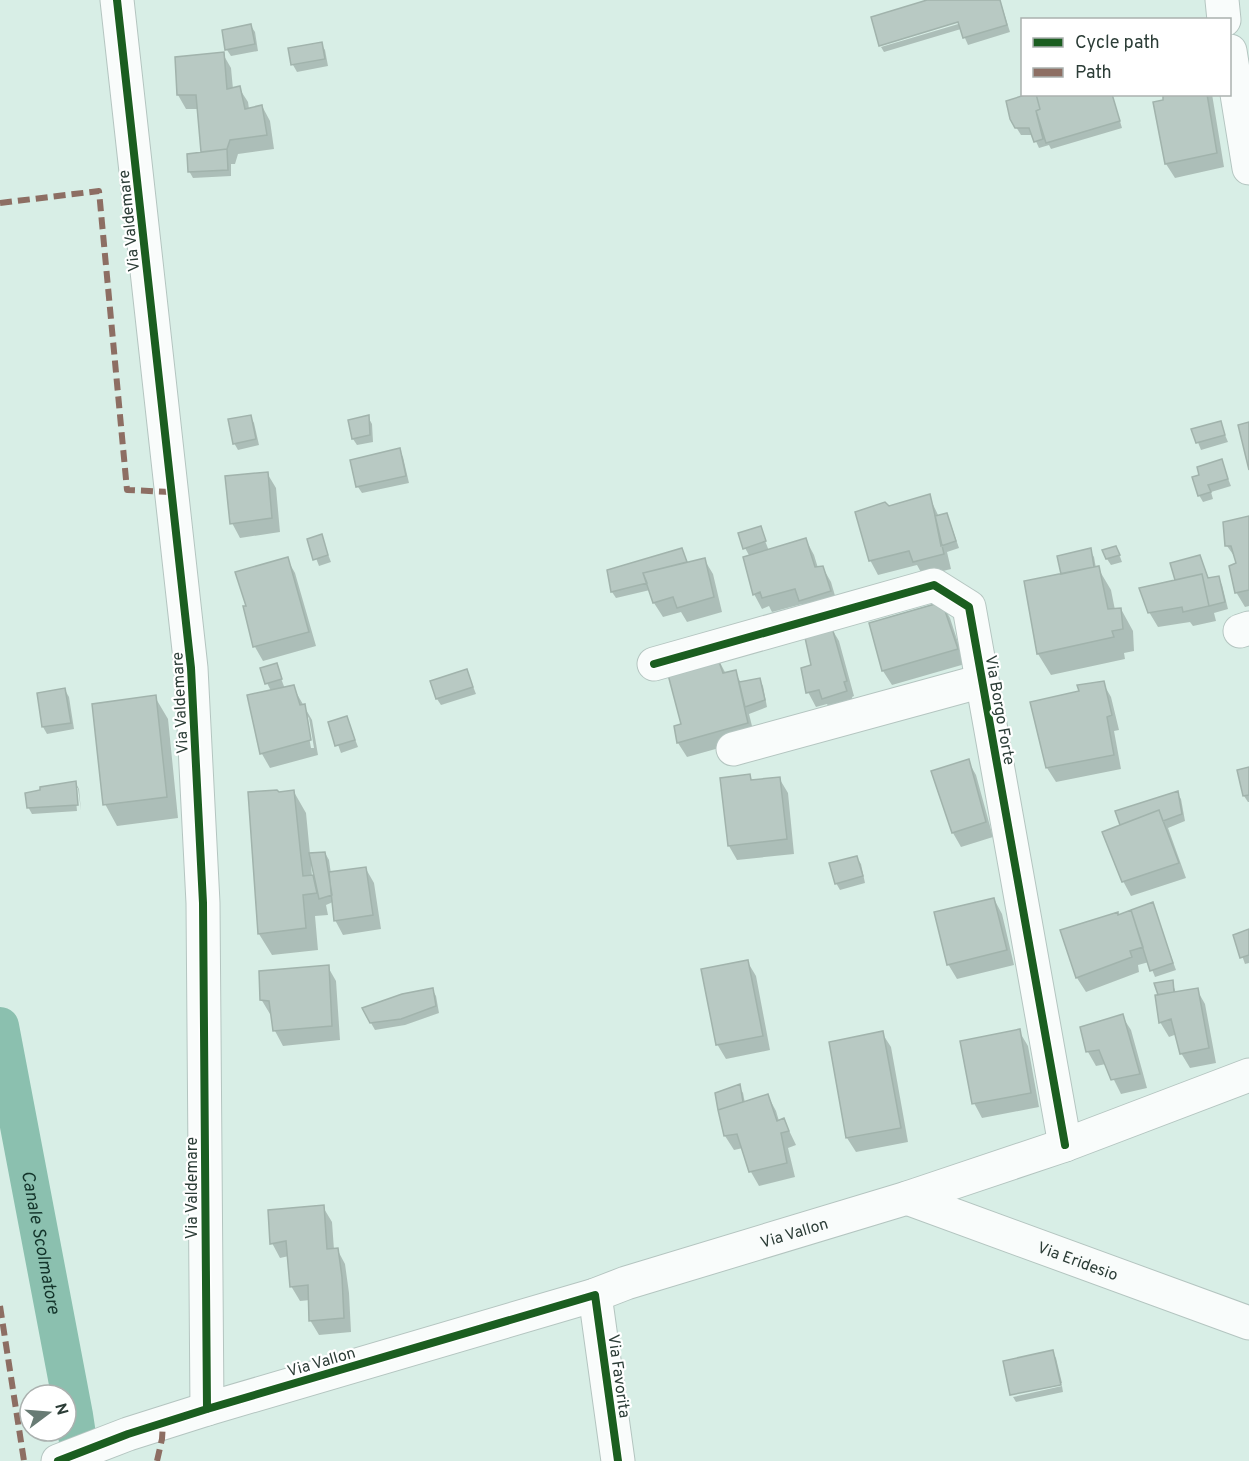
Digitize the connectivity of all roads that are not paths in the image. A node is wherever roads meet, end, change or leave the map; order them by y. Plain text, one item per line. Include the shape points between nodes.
1 (117, 0) edge
2 (1222, 0) edge
3 (1224, 18) edge
4 (1231, 57) edge
5 (1249, 168) edge
6 (654, 664) dead end
7 (982, 681) junction
8 (733, 749) dead end
9 (1249, 1075) edge
10 (1065, 1145) junction
11 (907, 1198) junction
12 (595, 1295) junction
13 (1249, 1323) edge
14 (207, 1409) junction
15 (58, 1461) edge
16 (618, 1461) edge

1 - 14 street, Via Valdemare via 191,668 203,903
2 - 3 street
4 - 5 street
6 - 7 street, Via Borgo Forte via 934,585 969,607
7 - 8 street
7 - 10 street, Via Borgo Forte
9 - 10 street, Via Vallon
10 - 11 street, Via Vallon
11 - 12 street, Via Vallon
11 - 13 street, Via Eridesio
12 - 14 street, Via Vallon
12 - 16 street, Via Favorita
14 - 15 street, Via Vallon

